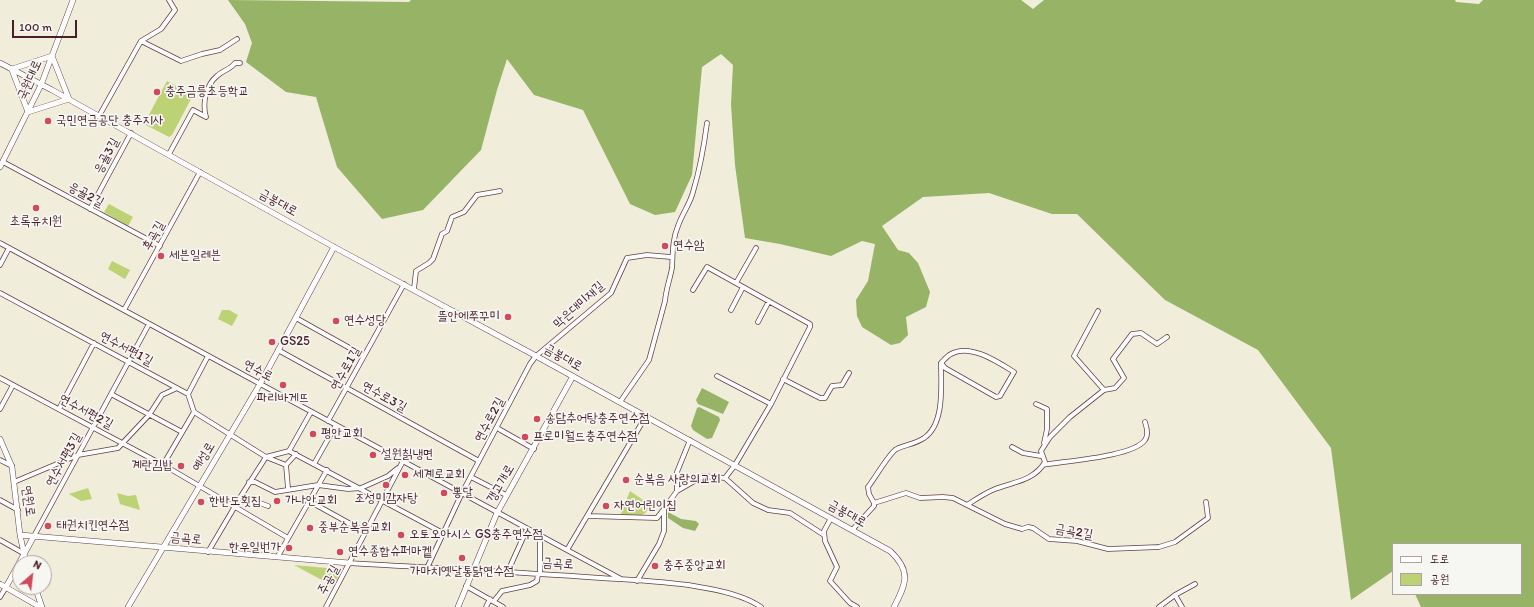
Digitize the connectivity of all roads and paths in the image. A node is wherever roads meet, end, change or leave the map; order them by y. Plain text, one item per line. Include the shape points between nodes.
1 (73, 0) edge
2 (170, 0) edge
3 (237, 39) dead end
4 (141, 41) junction
5 (52, 56) junction
6 (0, 63) edge
7 (240, 63) dead end
8 (12, 69) junction
9 (41, 85) junction
10 (69, 99) junction
11 (28, 112) junction
12 (99, 116) junction
13 (707, 123) dead end
14 (131, 133) junction
15 (169, 154) junction
16 (1, 164) edge
17 (200, 172) junction
18 (500, 191) dead end
19 (90, 209) junction
20 (0, 243) edge
21 (160, 246) junction
22 (334, 247) junction
23 (9, 248) junction
24 (756, 248) dead end
25 (671, 257) junction
26 (0, 265) edge
27 (736, 283) junction
28 (404, 284) junction
29 (743, 287) junction
30 (414, 289) junction
31 (693, 290) dead end
32 (0, 293) edge
33 (769, 301) junction
34 (124, 310) junction
35 (731, 310) dead end
36 (1098, 311) dead end
37 (296, 318) junction
38 (758, 322) dead end
39 (149, 324) junction
40 (1167, 337) dead end
41 (94, 343) junction
42 (278, 350) junction
43 (208, 356) junction
44 (364, 356) junction
45 (536, 356) junction
46 (129, 361) junction
47 (941, 362) junction
48 (849, 373) dead end
49 (573, 376) junction
50 (717, 376) dead end
51 (0, 378) edge
52 (783, 379) junction
53 (260, 384) junction
54 (14, 385) junction
55 (347, 387) junction
56 (177, 388) junction
57 (1104, 390) junction
58 (111, 394) junction
59 (188, 394) junction
60 (620, 402) junction
61 (771, 404) junction
62 (1036, 404) dead end
63 (59, 408) junction
64 (0, 409) edge
65 (194, 412) junction
66 (311, 412) junction
67 (149, 414) junction
68 (646, 416) junction
69 (328, 421) junction
70 (1145, 422) dead end
71 (336, 425) junction
72 (94, 427) junction
73 (497, 428) junction
74 (182, 432) junction
75 (230, 435) junction
76 (0, 440) edge
77 (690, 440) junction
78 (123, 443) junction
79 (1043, 445) junction
80 (1012, 448) dead end
81 (534, 449) junction
82 (289, 451) junction
83 (296, 454) junction
84 (78, 455) junction
85 (1041, 456) junction
86 (266, 457) junction
87 (0, 460) edge
88 (402, 461) junction
89 (479, 461) junction
90 (314, 464) junction
91 (163, 465) junction
92 (1043, 465) junction
93 (286, 466) junction
94 (400, 466) junction
95 (735, 466) junction
96 (12, 467) junction
97 (326, 470) junction
98 (471, 477) junction
99 (725, 478) junction
100 (14, 482) junction
101 (249, 482) junction
102 (318, 484) junction
103 (200, 485) junction
104 (288, 488) junction
105 (361, 488) junction
106 (677, 491) junction
107 (462, 493) junction
108 (506, 495) junction
109 (241, 496) junction
110 (382, 499) junction
111 (0, 500) edge
112 (309, 501) junction
113 (1206, 502) dead end
114 (874, 503) junction
115 (967, 505) junction
116 (268, 506) dead end
117 (234, 507) junction
118 (664, 509) junction
119 (19, 510) junction
120 (496, 513) junction
121 (588, 516) junction
122 (831, 518) junction
123 (527, 529) junction
124 (853, 529) junction
125 (365, 532) junction
126 (444, 533) junction
127 (20, 535) junction
128 (824, 535) junction
129 (34, 536) junction
130 (540, 536) junction
131 (288, 538) junction
132 (0, 540) edge
133 (162, 548) junction
134 (567, 550) junction
135 (208, 552) junction
136 (23, 554) junction
137 (278, 556) junction
138 (350, 563) junction
139 (427, 568) junction
140 (473, 569) junction
141 (508, 572) junction
142 (539, 574) junction
143 (624, 580) junction
144 (637, 581) junction
145 (0, 584) edge
146 (1195, 584) dead end
147 (466, 586) junction
148 (6, 587) junction
149 (37, 595) edge
150 (1176, 595) junction
151 (0, 597) edge
152 (492, 600) junction
153 (848, 605) edge
154 (41, 607) edge
155 (128, 607) edge
156 (326, 607) edge
157 (458, 607) edge
158 (486, 607) edge
159 (503, 607) edge
160 (761, 607) edge
161 (857, 607) edge
162 (894, 607) edge
163 (1159, 607) edge
164 (1182, 607) edge

1 - 5 street, 국원대로
2 - 4 street via 175,10 170,19 161,30
3 - 4 street via 220,50 181,61
4 - 12 street
5 - 8 street
5 - 9 street, 국원대로
5 - 10 street
6 - 8 street, 금봉대로
7 - 15 street via 235,63 213,81 203,102 206,117 193,110
8 - 9 street, 금봉대로
8 - 11 street
9 - 10 street, 금봉대로
9 - 11 street, 국원대로
10 - 11 street
10 - 12 street, 금봉대로
11 - 16 street, 국원대로
12 - 14 street, 금봉대로
13 - 25 street via 703,155 689,205 678,226
14 - 15 street, 금봉대로
14 - 19 street, 응골3길
15 - 17 street, 금봉대로
16 - 19 street, 응골2길
17 - 21 street, 후곡길
17 - 22 street, 금봉대로
18 - 30 street via 477,195 464,212 452,218 447,231 442,234 433,259 416,272
19 - 21 street, 응골2길
20 - 23 street, 연수로
21 - 34 street, 후곡길
22 - 28 street, 금봉대로
22 - 37 street, 예성로
23 - 26 street
23 - 34 street, 연수로
24 - 27 street
25 - 45 street, 막은대미재길 via 647,255 627,258 610,293
25 - 60 street via 672,266 665,301 649,360
27 - 29 street
27 - 31 street via 707,267
28 - 30 street, 금봉대로
28 - 44 street, 연수로1길
29 - 33 street
29 - 35 street
30 - 45 street, 금봉대로
32 - 41 street, 연수서편1길
33 - 38 street
33 - 52 street via 810,324 809,331
34 - 39 street, 연수로
36 - 57 street via 1074,356
37 - 42 street, 예성로
37 - 44 street
39 - 43 street, 연수로
39 - 46 street, 연수서편3길
40 - 57 street via 1157,344 1141,332 1132,334 1113,359 1124,378 1116,388
41 - 46 street, 연수서편1길
41 - 63 street
42 - 53 street, 예성로
42 - 55 street, 연수로3길
43 - 53 street, 연수로
43 - 59 street
44 - 55 street, 연수로1길
45 - 49 street, 금봉대로
45 - 73 street, 연수로2길
46 - 56 street, 연수서편1길
46 - 58 street, 연수서편3길
47 - 47 street via 951,354 970,352 985,355 1014,372 1000,396 996,397 945,368
47 - 114 street via 938,413 933,429 915,444 896,449 868,487 868,494
48 - 52 street via 842,385 832,386 824,398
49 - 60 street, 금봉대로
49 - 81 street, 갱고개로
50 - 61 street
51 - 54 street, 연수서편2길
52 - 61 street
53 - 66 street, 연수로
53 - 75 street, 예성로
54 - 63 street, 연수서편2길
54 - 64 street
55 - 69 street, 연수로1길
55 - 89 street, 연수로3길
56 - 59 street, 연수서편1길
56 - 67 street via 162,395
57 - 79 street via 1070,417
58 - 67 street
58 - 72 street, 연수서편3길
59 - 65 street
60 - 68 street, 금봉대로
61 - 95 street
62 - 79 street via 1046,409 1047,429
63 - 72 street, 연수서편2길
65 - 74 street
65 - 75 street
66 - 69 street, 연수로
66 - 82 street
67 - 74 street
67 - 78 street
68 - 77 street, 금봉대로
68 - 121 street
69 - 71 street, 연수로
70 - 92 street via 1145,441 1131,449 1119,454
71 - 88 street, 연수로
71 - 90 street
72 - 78 street, 연수서편2길
72 - 84 street, 연수서편3길
73 - 81 street
73 - 89 street, 연수로2길
74 - 91 street
75 - 86 street
75 - 103 street, 예성로
76 - 96 street, 연원로
77 - 95 street, 금봉대로
77 - 106 street via 678,472
78 - 84 street via 118,448
78 - 91 street, 연수서편2길
79 - 85 street
80 - 85 street
81 - 108 street, 갱고개로
82 - 83 street
82 - 86 street
83 - 90 street
83 - 93 street
84 - 100 street
84 - 129 street, 연수서편3길
85 - 92 street via 1045,462
86 - 93 street
86 - 101 street
87 - 96 street
88 - 94 street
88 - 107 street, 연수로
89 - 98 street, 연수로2길
90 - 97 street
91 - 103 street, 연수서편2길
92 - 115 street via 1035,475 994,489
93 - 104 street
94 - 105 street via 388,476
94 - 110 street
95 - 99 street
95 - 122 street, 금봉대로
96 - 100 street, 연원로
97 - 102 street
97 - 105 street
98 - 107 street, 연수로2길
98 - 108 street
99 - 106 street via 703,476
99 - 128 street via 753,503 768,510 790,513
100 - 119 street, 연원로
101 - 104 street via 255,482 275,492
101 - 109 street
102 - 104 street
102 - 105 street via 348,489
102 - 112 street
103 - 117 street, 연수서편2길
103 - 133 street, 예성로
105 - 110 street
106 - 118 street
107 - 120 street, 연수로
107 - 126 street, 연수로2길
108 - 120 street, 갱고개로
109 - 116 street
109 - 117 street
110 - 125 street
110 - 126 street
111 - 119 street
112 - 125 street
112 - 131 street
113 - 115 street, 금곡2길 via 1208,518 1175,542 1159,547 1108,549 1077,541 1049,539 1032,528 1022,529 1005,524
114 - 115 street, 금곡2길 via 906,493 920,498 953,498
114 - 124 street
117 - 131 street, 연수서편2길
117 - 135 street
118 - 121 street via 657,518
118 - 144 street via 662,538
119 - 127 street, 연원로
120 - 123 street, 연수로
120 - 140 street, 갱고개로
121 - 134 street
122 - 124 street, 금봉대로
122 - 128 street
123 - 130 street, 연수로
123 - 141 street
124 - 162 street, 금봉대로 via 890,551 902,564 906,578 904,589
125 - 138 street
126 - 139 street, 연수로2길
127 - 129 street, 금곡로
127 - 136 street, 연원로
128 - 153 street via 826,547 837,567 830,581
129 - 133 street, 금곡로
129 - 136 street
130 - 134 street, 연수로
130 - 142 street
131 - 137 street
132 - 136 street
133 - 135 street, 금곡로
133 - 155 street, 예성로
134 - 143 street, 연수로
135 - 137 street, 금곡로
136 - 148 street
137 - 138 street, 금곡로
138 - 139 street, 금곡로
138 - 156 street, 주공길
139 - 140 street, 금곡로
140 - 141 street, 금곡로
140 - 147 street, 갱고개로
141 - 142 street, 금곡로
142 - 143 street, 금곡로
142 - 152 street via 537,581 530,585 502,591
143 - 144 street, 금곡로
144 - 160 street, 금곡로 via 713,589 734,594
145 - 148 street
146 - 150 street
147 - 152 street
147 - 157 street, 갱고개로
148 - 151 street
148 - 154 street
149 - 154 street
150 - 163 street
150 - 164 street
152 - 158 street
152 - 159 street
153 - 161 street

